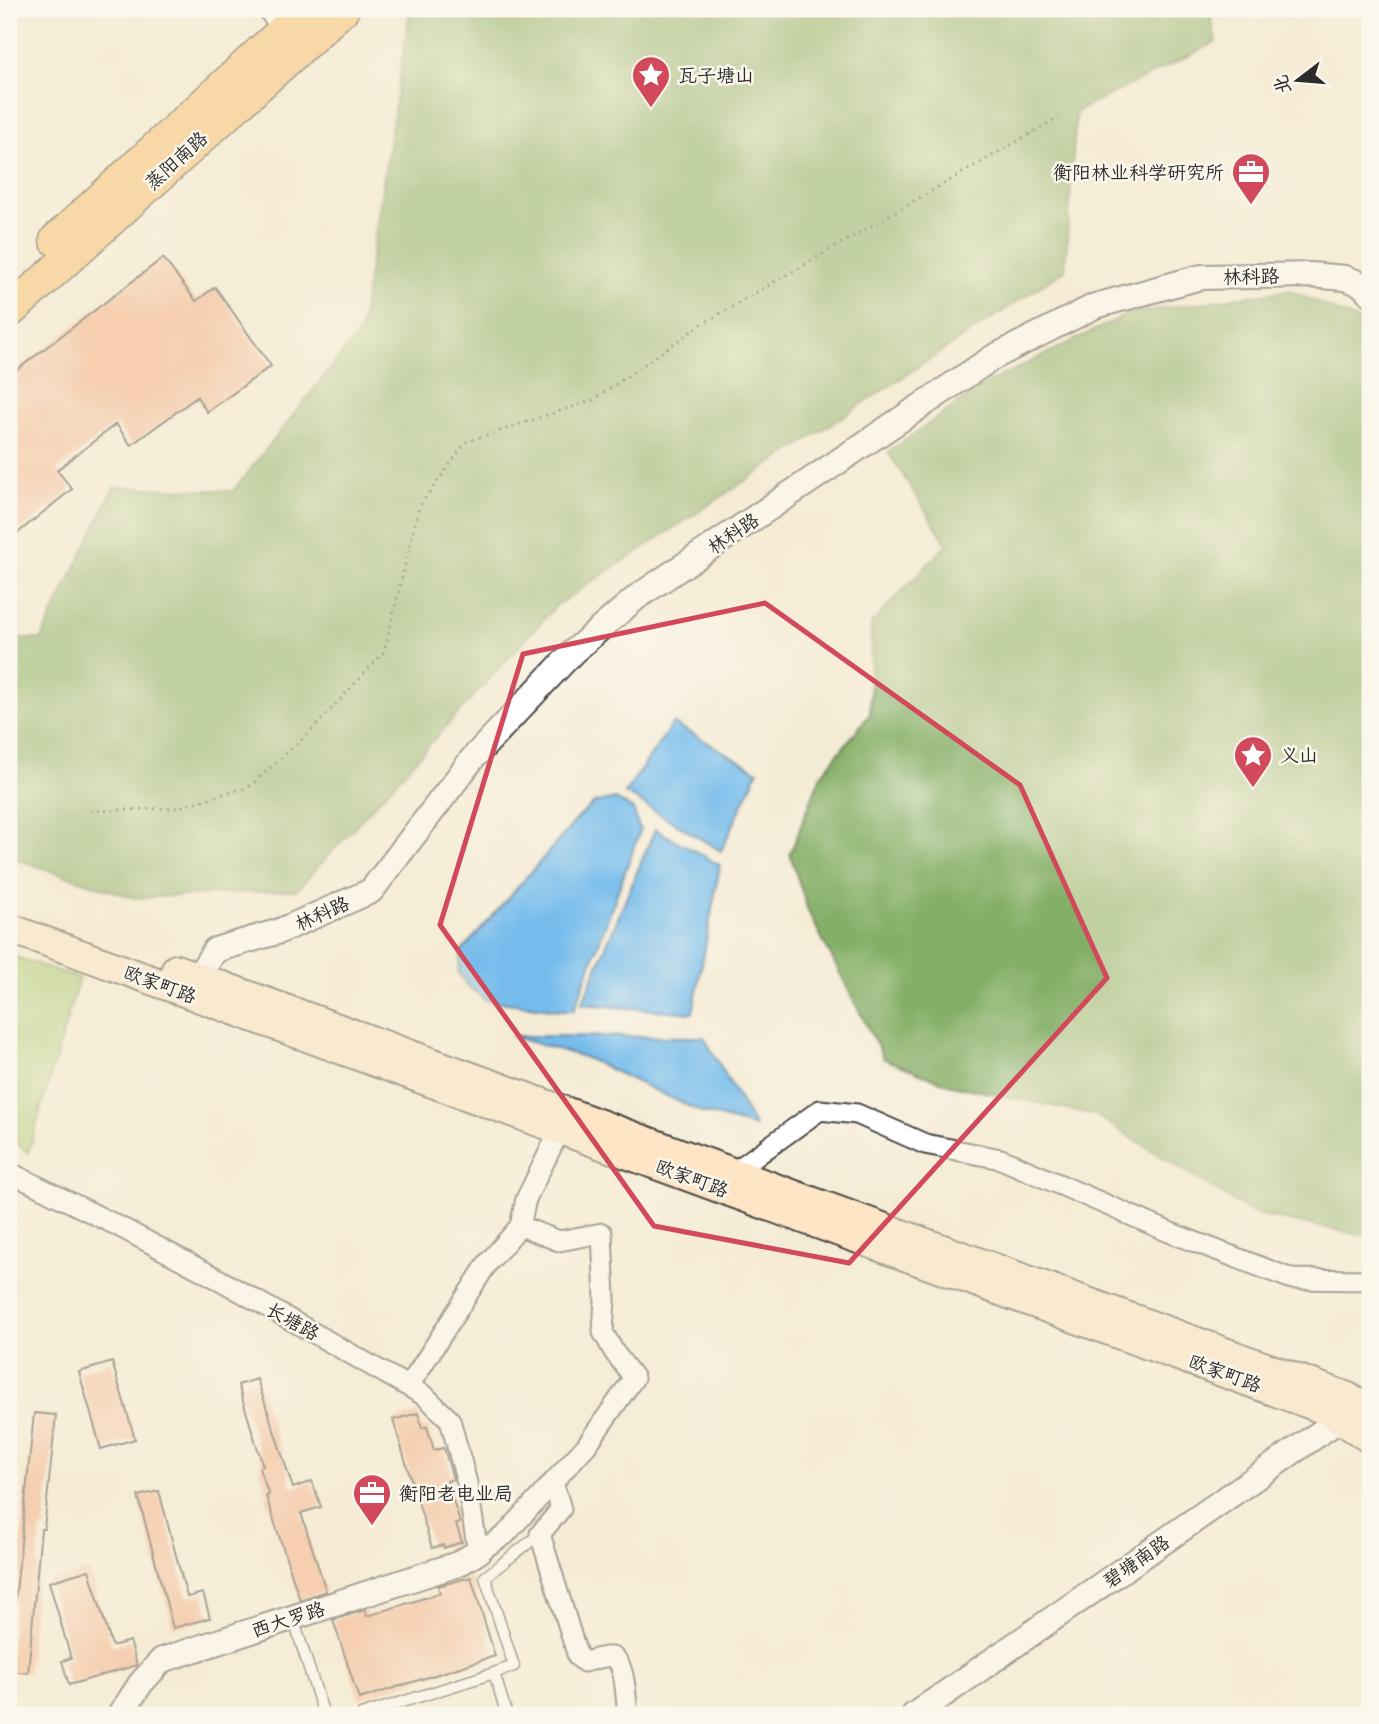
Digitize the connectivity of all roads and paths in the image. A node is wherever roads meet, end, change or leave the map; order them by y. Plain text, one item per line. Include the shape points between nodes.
1 (343, 9) edge
2 (286, 16) edge
3 (1059, 117) dead end
4 (9, 284) edge
5 (1370, 293) edge
6 (9, 312) edge
7 (91, 811) dead end
8 (9, 911) edge
9 (9, 928) edge
10 (198, 977) junction
11 (560, 1130) junction
12 (9, 1172) edge
13 (734, 1172) junction
14 (520, 1226) junction
15 (1370, 1280) edge
16 (409, 1387) junction
17 (1360, 1419) edge
18 (553, 1482) junction
19 (540, 1534) junction
20 (478, 1552) junction
21 (293, 1618) junction
22 (494, 1672) junction
23 (121, 1715) edge
24 (324, 1715) edge
25 (361, 1715) edge
26 (507, 1715) edge
27 (628, 1715) edge
28 (914, 1715) edge
29 (940, 1715) edge

1 - 6 main road, 蒸阳南路
2 - 4 main road, 蒸阳南路
3 - 7 path via 702,324 593,400 466,442 419,507 384,652 311,731 249,787 175,808
5 - 10 street, 林科路 via 1345,278 1200,277 1095,306 992,358 637,597 573,652 473,758 371,891 280,931 215,950
8 - 10 main road, 欧家町路
9 - 11 main road, 欧家町路
10 - 13 main road, 欧家町路
11 - 14 street via 526,1199
11 - 17 main road, 欧家町路 via 1302,1402
12 - 16 street, 长塘路 via 209,1274
13 - 15 street via 820,1110 857,1114 925,1144 1001,1159 1292,1279
13 - 17 main road, 欧家町路
14 - 16 street via 487,1264
14 - 18 street via 559,1241 602,1233 603,1332 634,1378 586,1446
16 - 20 street, 长塘路 via 450,1420 467,1483
17 - 28 street, 碧塘南路
17 - 29 street, 碧塘南路
18 - 19 street via 561,1509
18 - 20 street via 505,1535
19 - 22 lane via 485,1577 514,1666
19 - 27 street via 578,1657 584,1662 617,1660 623,1671
20 - 21 street, 西大罗路 via 458,1564
21 - 23 street, 西大罗路 via 162,1660
21 - 24 lane
22 - 25 lane
22 - 26 lane

